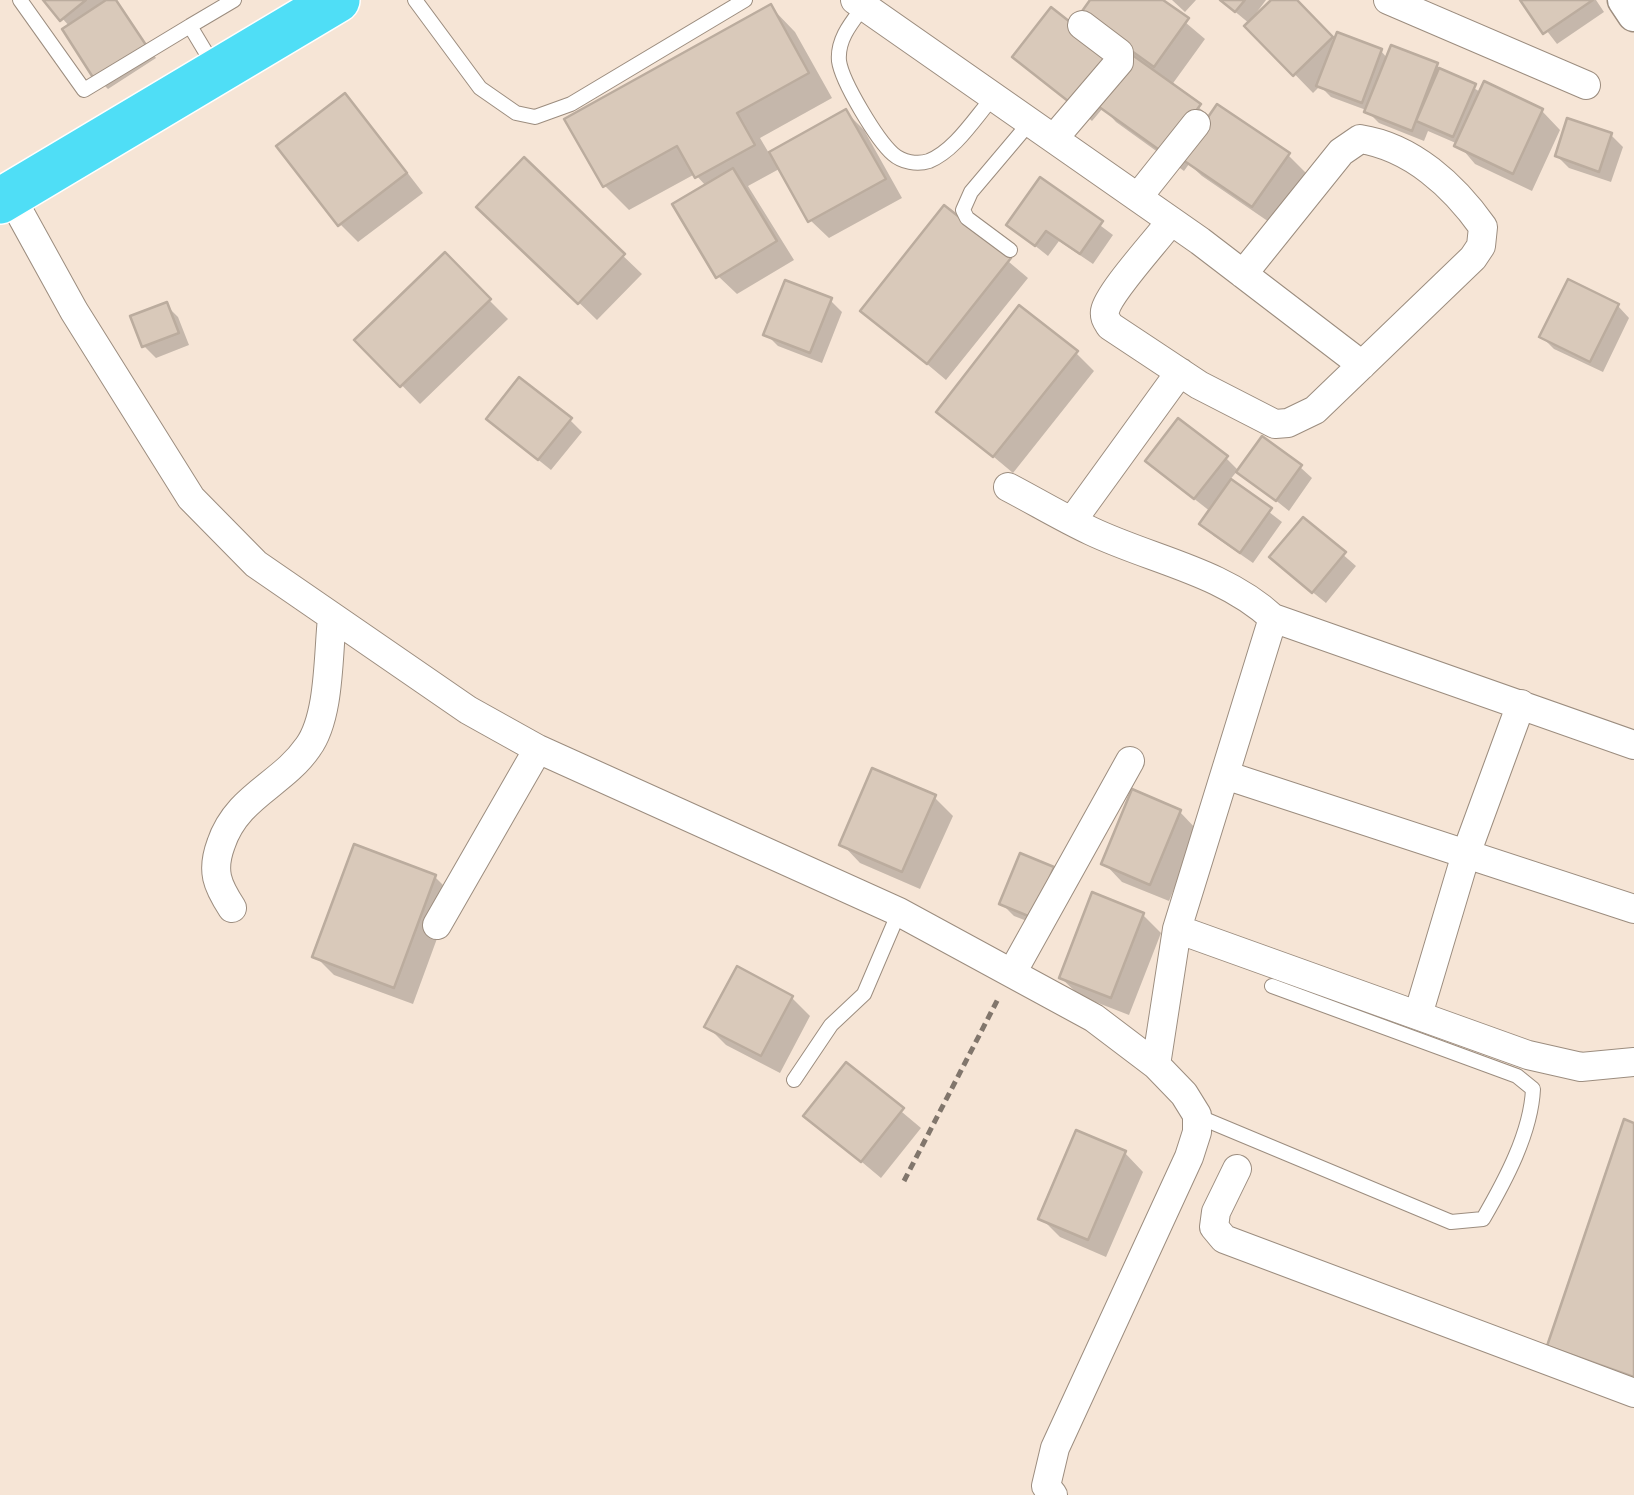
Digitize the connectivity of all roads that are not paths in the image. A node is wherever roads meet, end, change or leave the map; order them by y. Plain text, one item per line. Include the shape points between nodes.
1 (20, 0) edge
2 (234, 0) edge
3 (336, 0) edge
4 (415, 0) edge
5 (745, 0) edge
6 (1388, 0) edge
7 (1624, 0) edge
8 (860, 3) edge
9 (1634, 16) edge
10 (1082, 25) dead end
11 (190, 26) junction
12 (217, 72) junction
13 (1586, 86) dead end
14 (995, 94) junction
15 (1031, 121) junction
16 (1196, 124) dead end
17 (1055, 137) junction
18 (1138, 197) junction
19 (5, 198) edge
20 (1171, 221) junction
21 (1010, 250) dead end
22 (1243, 274) junction
23 (1362, 365) junction
24 (1180, 372) junction
25 (1008, 487) dead end
26 (1072, 521) junction
27 (332, 618) junction
28 (1273, 618) junction
29 (1521, 704) junction
30 (1634, 745) edge
31 (538, 749) junction
32 (1130, 761) dead end
33 (1225, 775) junction
34 (1466, 854) junction
35 (232, 908) dead end
36 (1634, 909) edge
37 (900, 912) junction
38 (438, 925) dead end
39 (1176, 929) junction
40 (1012, 973) junction
41 (1272, 986) dead end
42 (1418, 1015) junction
43 (1634, 1062) edge
44 (1156, 1065) junction
45 (794, 1080) dead end
46 (1196, 1116) junction
47 (1237, 1168) dead end
48 (1634, 1393) edge
49 (1045, 1492) edge

1 - 11 lane via 84,90
2 - 11 lane
3 - 12 highway
4 - 5 lane via 480,88 534,117 571,104
6 - 13 street
7 - 9 street
8 - 14 street
8 - 14 lane via 839,60 895,156 929,160
10 - 17 street via 1119,54 1119,62
11 - 12 lane
12 - 19 highway
14 - 15 street
15 - 17 street
15 - 21 lane via 962,210
16 - 18 street
17 - 18 street
18 - 20 street
19 - 27 street via 192,498 256,564
20 - 22 street
20 - 24 street via 1104,312 1110,326
22 - 23 street
22 - 23 street via 1350,143 1380,144 1439,176 1484,226 1481,246
23 - 24 street via 1315,410 1274,424
24 - 26 street
25 - 26 street
26 - 28 street via 1220,582
27 - 31 street
27 - 35 street via 321,721 309,746 232,817 221,842 216,884
28 - 29 street
28 - 33 street
29 - 30 street
29 - 34 street
31 - 37 street
31 - 38 street
32 - 40 street
33 - 34 street
33 - 39 street
34 - 36 street
34 - 42 street
37 - 40 street
37 - 45 lane via 864,994 831,1025
39 - 42 street
39 - 44 street
40 - 44 street via 1094,1018
41 - 46 lane via 1516,1076 1533,1089 1532,1111 1498,1195 1483,1218 1451,1222
42 - 43 street via 1581,1066
44 - 46 street
46 - 49 street via 1189,1157 1056,1448
47 - 48 street via 1216,1212 1214,1228 1224,1239

